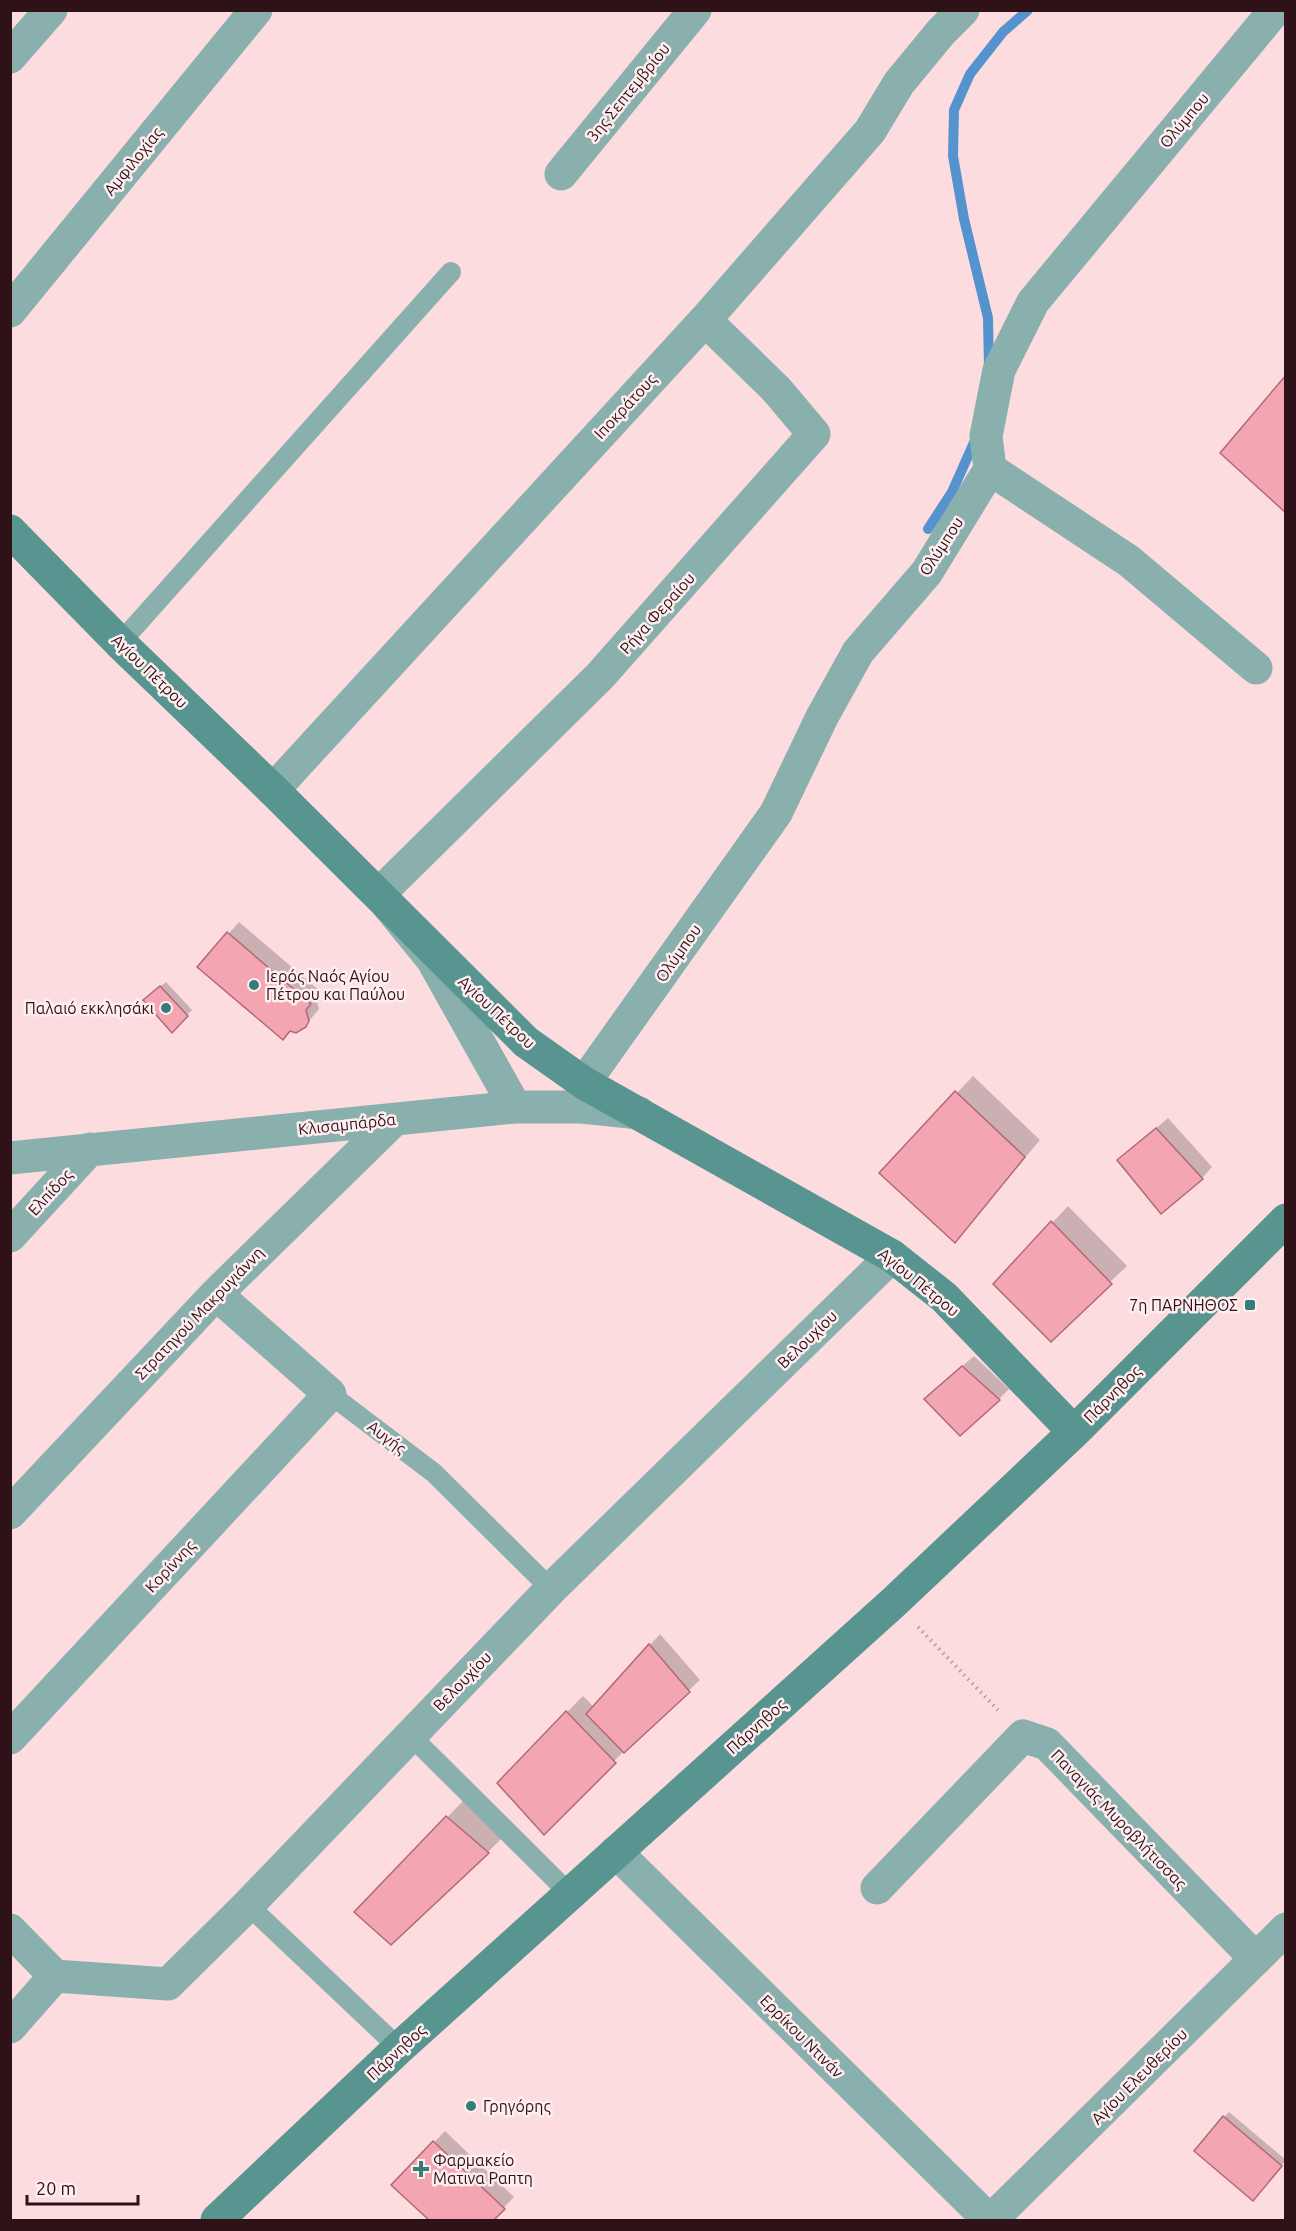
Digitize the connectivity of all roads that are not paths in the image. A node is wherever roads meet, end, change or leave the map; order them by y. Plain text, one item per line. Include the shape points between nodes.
1 (51, 10) edge
2 (256, 10) edge
3 (695, 10) edge
4 (963, 10) edge
5 (1275, 10) edge
6 (10, 57) edge
7 (561, 174) dead end
8 (451, 272) dead end
9 (10, 311) edge
10 (705, 320) junction
11 (990, 469) junction
12 (10, 531) edge
13 (120, 643) junction
14 (1256, 668) dead end
15 (273, 790) junction
16 (379, 894) junction
17 (584, 1083) junction
18 (515, 1107) junction
19 (394, 1120) junction
20 (679, 1134) junction
21 (90, 1149) junction
22 (10, 1158) edge
23 (1286, 1220) edge
24 (10, 1236) edge
25 (892, 1256) junction
26 (216, 1294) junction
27 (330, 1394) junction
28 (1074, 1432) junction
29 (10, 1513) edge
30 (551, 1589) junction
31 (410, 1735) junction
32 (10, 1738) edge
33 (616, 1852) junction
34 (877, 1888) dead end
35 (570, 1893) junction
36 (248, 1905) junction
37 (1286, 1929) edge
38 (10, 1930) edge
39 (1256, 1959) junction
40 (55, 1976) junction
41 (10, 2026) edge
42 (399, 2048) junction
43 (217, 2220) edge
44 (990, 2220) edge

1 - 6 street
2 - 9 street, Αμφιλοχίας
3 - 7 street, 3ης Σεπτεμβρίου
4 - 10 street, Ιποκράτους via 900,82 870,131
5 - 11 street, Ολύμπου via 1033,302 999,370 986,436
8 - 13 lane
10 - 15 street, Ιποκράτους
10 - 16 street, Ρήγα Φεραίου via 776,389 814,434 600,676
11 - 14 street via 1129,561
11 - 17 street, Ολύμπου via 927,572 858,652 776,813
12 - 13 main road, Αγίου Πέτρου
13 - 15 main road, Αγίου Πέτρου
15 - 16 main road, Αγίου Πέτρου
16 - 17 main road, Αγίου Πέτρου via 526,1042
16 - 18 street via 432,959
17 - 20 main road, Αγίου Πέτρου
18 - 19 street, Κλισαμπάρδα
18 - 20 street, Κλισαμπάρδα via 635,1111
19 - 21 street, Κλισαμπάρδα
19 - 26 street, Στρατηγού Μακρυγιάννη
20 - 25 main road, Αγίου Πέτρου via 693,1146
21 - 22 street, Κλισαμπάρδα
21 - 24 street, Ελπίδος
23 - 28 main road, Πάρνηθος
25 - 28 main road, Αγίου Πέτρου via 944,1297
25 - 30 street, Βελουχίου
26 - 27 street, Αυγής
26 - 29 street, Στρατηγού Μακρυγιάννη
27 - 30 lane, Αυγής via 434,1473
27 - 32 street, Κορίννης
28 - 33 main road, Πάρνηθος via 894,1602
30 - 31 street, Βελουχίου
31 - 35 lane
31 - 36 street, Βελουχίου
33 - 35 main road, Πάρνηθος
33 - 44 street, Ερρίκου Ντινάν
34 - 39 street, Παναγιάς Μυροβλήτισσας via 1023,1736 1047,1744
35 - 42 main road, Πάρνηθος
36 - 40 street, Βελουχίου via 168,1984
36 - 42 lane
37 - 39 street, Αγίου Ελευθερίου
38 - 40 street
39 - 44 street, Αγίου Ελευθερίου
40 - 41 street
42 - 43 main road, Πάρνηθος

